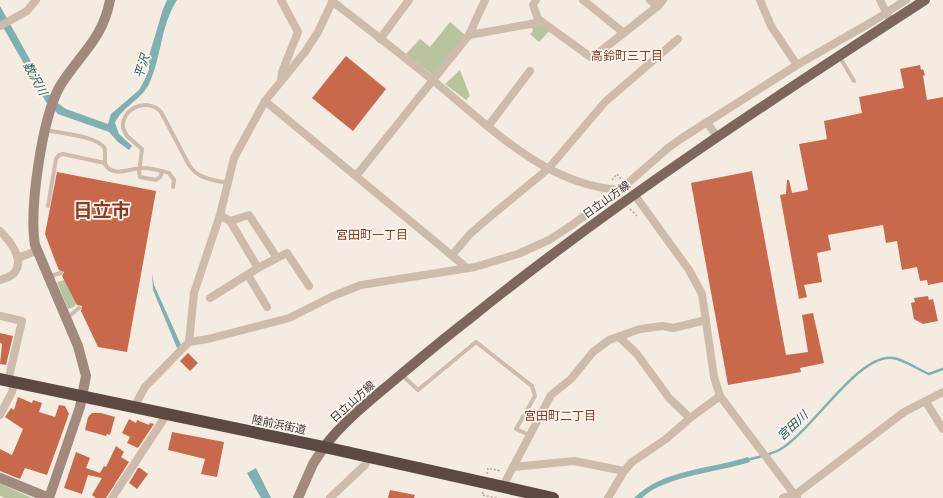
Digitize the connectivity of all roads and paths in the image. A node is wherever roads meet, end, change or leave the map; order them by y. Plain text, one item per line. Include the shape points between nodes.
1 (36, 0) edge
2 (110, 0) edge
3 (281, 0) edge
4 (409, 0) edge
5 (485, 0) edge
6 (536, 0) edge
7 (583, 0) edge
8 (650, 0) edge
9 (760, 0) edge
10 (880, 0) edge
11 (906, 0) edge
12 (925, 0) edge
13 (333, 1) edge
14 (660, 3) edge
15 (889, 17) junction
16 (542, 22) junction
17 (0, 26) edge
18 (624, 33) junction
19 (469, 35) junction
20 (380, 38) junction
21 (678, 39) dead end
22 (839, 55) junction
23 (797, 65) junction
24 (530, 71) dead end
25 (433, 80) junction
26 (854, 81) dead end
27 (280, 82) junction
28 (265, 101) junction
29 (707, 122) junction
30 (489, 125) junction
31 (44, 130) junction
32 (717, 137) junction
33 (105, 163) junction
34 (140, 168) junction
35 (548, 169) junction
36 (162, 171) junction
37 (356, 176) junction
38 (228, 183) junction
39 (173, 187) dead end
40 (620, 190) junction
41 (634, 194) junction
42 (48, 206) dead end
43 (220, 215) junction
44 (230, 221) junction
45 (0, 231) edge
46 (36, 251) junction
47 (452, 255) junction
48 (18, 258) junction
49 (277, 258) junction
50 (258, 268) junction
51 (467, 268) junction
52 (61, 273) dead end
53 (248, 275) junction
54 (47, 277) junction
55 (0, 280) edge
56 (309, 286) dead end
57 (210, 298) dead end
58 (267, 307) dead end
59 (79, 308) dead end
60 (0, 316) edge
61 (66, 319) junction
62 (706, 320) junction
63 (619, 337) junction
64 (189, 342) junction
65 (401, 374) junction
66 (7, 381) edge
67 (943, 392) edge
68 (83, 396) junction
69 (720, 396) junction
70 (926, 402) junction
71 (134, 407) junction
72 (168, 414) junction
73 (0, 415) edge
74 (690, 418) junction
75 (943, 429) edge
76 (528, 435) junction
77 (324, 447) junction
78 (368, 457) junction
79 (513, 467) junction
80 (488, 468) dead end
81 (502, 471) dead end
82 (624, 471) junction
83 (0, 478) edge
84 (503, 486) junction
85 (482, 495) dead end
86 (796, 497) edge
87 (49, 498) edge
88 (112, 498) edge
89 (298, 498) edge
90 (330, 498) edge
91 (497, 498) edge
92 (553, 498) edge
93 (608, 498) edge
94 (783, 498) edge

1 - 17 street via 27,11
2 - 31 street via 97,37 69,73 55,97
3 - 27 street via 298,32
4 - 20 street
5 - 19 street
6 - 16 street via 533,5 538,19
7 - 18 street
8 - 14 street
9 - 23 street via 774,31
10 - 15 street
11 - 15 street
12 - 15 main road, 日立山方線
13 - 20 street
13 - 27 street via 305,52
14 - 18 street
15 - 22 main road, 日立山方線
15 - 23 street
16 - 18 street via 592,58
16 - 19 street
19 - 25 street
20 - 25 street
21 - 35 street via 605,102
22 - 26 lane
22 - 32 main road, 日立山方線
23 - 29 street
24 - 30 street
25 - 30 street
25 - 37 street
27 - 28 street
28 - 37 street
28 - 38 street via 234,158
29 - 32 street
29 - 40 street via 668,148
30 - 35 street
31 - 33 lane via 87,138 99,143 106,151
31 - 46 street via 34,213 33,237
32 - 41 main road, 日立山方線
33 - 34 lane via 109,169 123,172
33 - 42 lane via 59,155 56,159
34 - 36 lane
34 - 36 lane via 140,176 154,180 160,178
34 - 38 lane via 142,149 125,133 123,122 137,106 149,104 161,112 195,173
35 - 40 street via 594,186
35 - 47 street via 492,214
36 - 39 lane via 172,177
37 - 47 street
38 - 43 street
40 - 51 street via 548,240 505,259
41 - 62 street via 690,270 702,294
41 - 65 main road, 日立山方線 via 514,282
43 - 44 street
43 - 64 street via 194,293
44 - 49 street via 249,215
44 - 50 street
45 - 48 street
46 - 48 street
46 - 54 street
47 - 51 street
48 - 55 street via 18,268 14,274
49 - 50 street
49 - 56 street via 287,253
50 - 53 street
51 - 64 street via 361,285 289,318
52 - 54 lane
53 - 57 street
53 - 58 street
54 - 61 street
59 - 61 lane
60 - 66 street via 22,321
61 - 68 street via 85,369
62 - 63 street via 673,328 664,326 640,329
62 - 69 street via 714,377
63 - 74 street via 637,354 668,398
63 - 76 street via 609,340 594,352 571,379 551,395
64 - 71 street via 145,387
65 - 76 lane via 418,390 476,342 532,386 534,396 516,428
65 - 77 main road, 日立山方線 via 340,427
66 - 68 highway, 陸前浜街道
66 - 73 street via 12,392
67 - 70 street
68 - 71 highway, 陸前浜街道
68 - 87 street
69 - 74 street
69 - 86 street
70 - 75 street
70 - 86 street via 904,412
71 - 72 highway, 陸前浜街道
72 - 77 highway, 陸前浜街道
72 - 88 street
74 - 82 street via 666,439 632,462
76 - 79 street
77 - 78 highway, 陸前浜街道
77 - 89 street via 313,464
78 - 84 highway, 陸前浜街道
78 - 90 street via 365,465
79 - 82 street via 574,461
79 - 84 street
80 - 81 path
82 - 93 street
83 - 87 street
84 - 92 highway, 陸前浜街道
85 - 91 path
86 - 94 street

